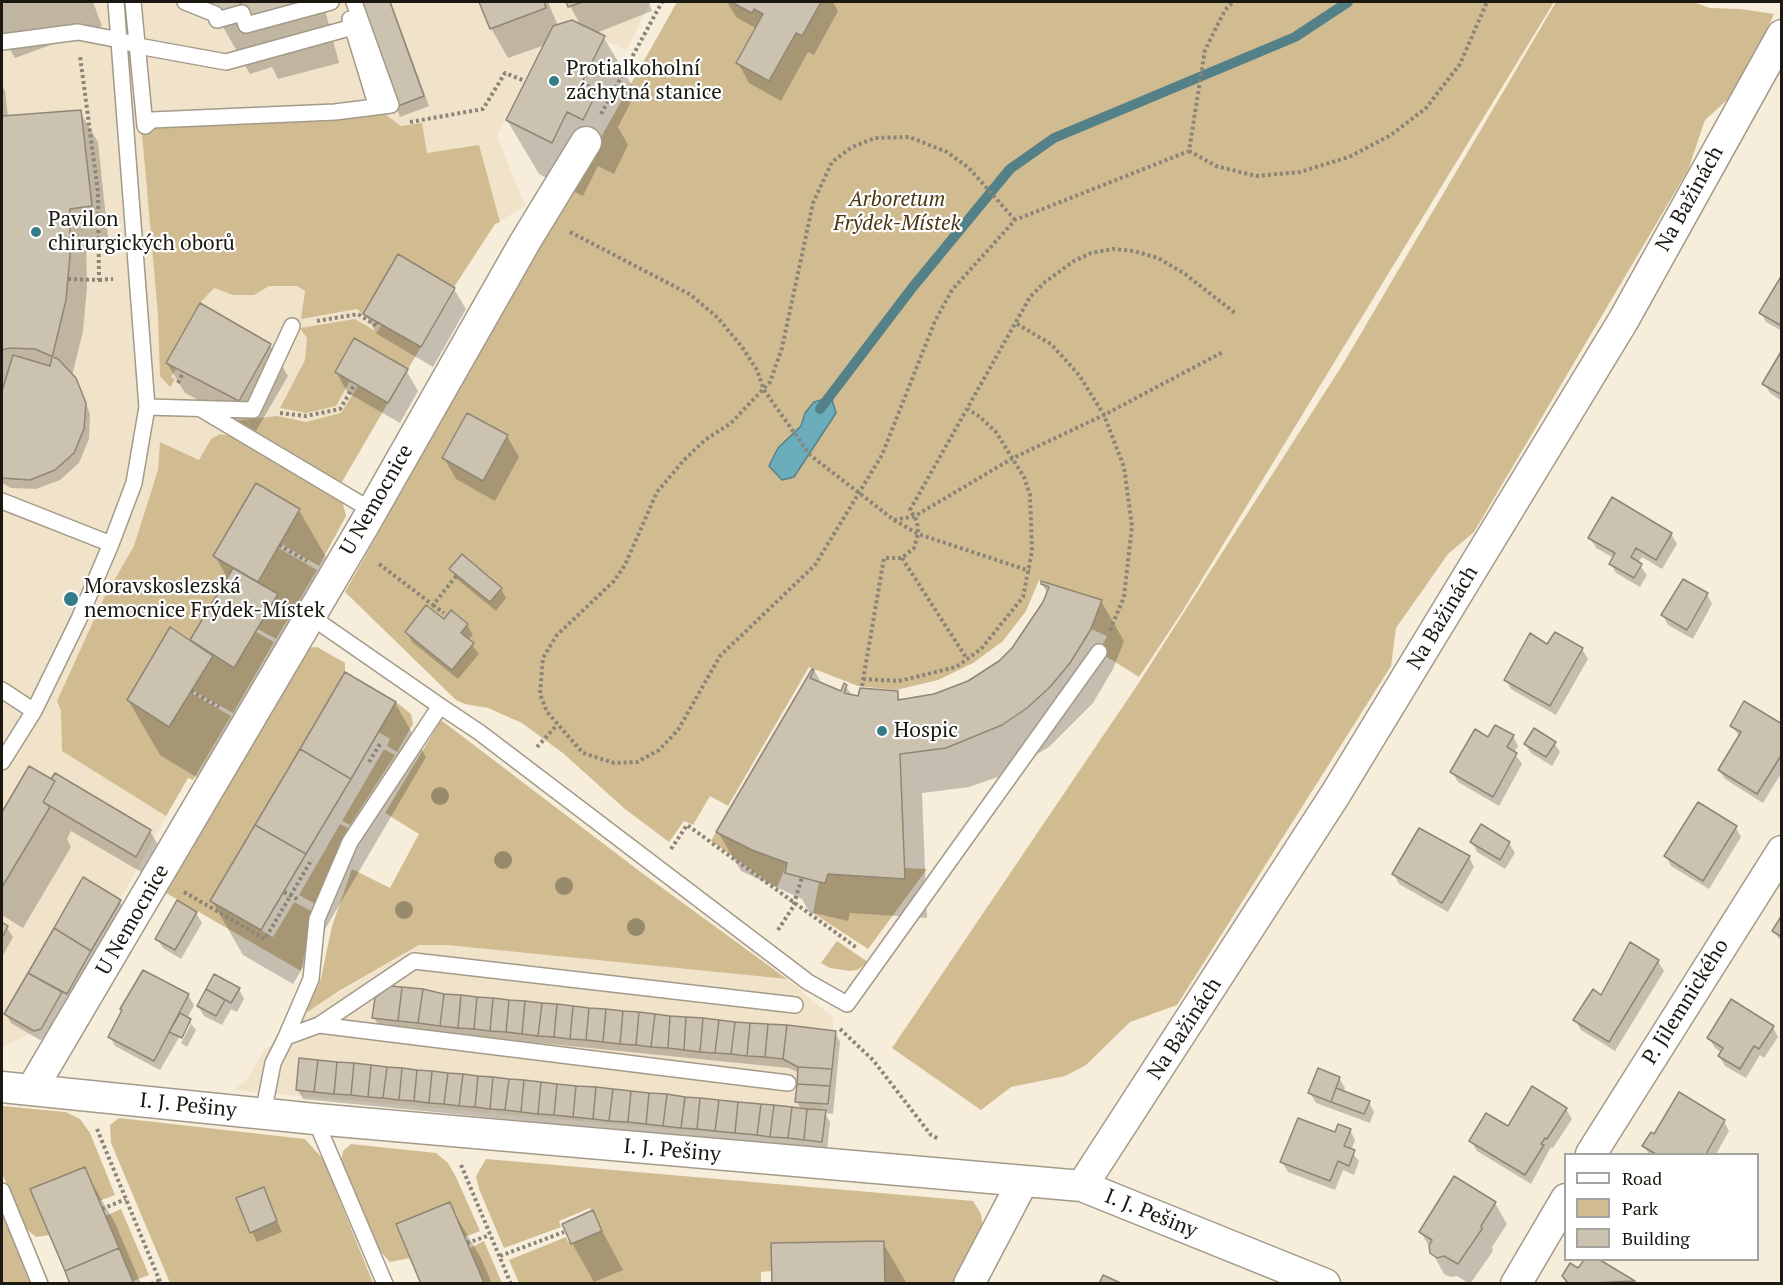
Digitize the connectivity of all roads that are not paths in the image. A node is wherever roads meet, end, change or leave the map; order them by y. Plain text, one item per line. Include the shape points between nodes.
1 (116, 2) edge
2 (133, 2) edge
3 (185, 2) edge
4 (331, 2) edge
5 (345, 2) edge
6 (354, 2) edge
7 (353, 27) junction
8 (1782, 35) edge
9 (120, 40) junction
10 (2, 42) edge
11 (138, 46) junction
12 (378, 105) junction
13 (586, 142) road end
14 (292, 326) road end
15 (147, 407) junction
16 (201, 409) junction
17 (2, 501) edge
18 (371, 510) junction
19 (111, 544) junction
20 (310, 616) junction
21 (1099, 652) road end
22 (2, 690) edge
23 (440, 706) junction
24 (33, 711) junction
25 (2, 762) edge
26 (1782, 851) edge
27 (795, 1005) dead end
28 (319, 1025) junction
29 (286, 1037) junction
30 (788, 1083) dead end
31 (2, 1087) edge
32 (32, 1089) junction
33 (263, 1114) junction
34 (315, 1119) junction
35 (1592, 1153) edge
36 (1023, 1181) junction
37 (1082, 1186) junction
38 (2, 1191) edge
39 (1564, 1201) edge
40 (40, 1284) edge
41 (385, 1284) edge
42 (969, 1284) edge
43 (1325, 1284) edge
44 (1516, 1284) edge

1 - 9 lane
2 - 11 lane
3 - 4 lane via 215,14 217,20 242,13 246,26
5 - 7 lane
6 - 12 lane via 391,105
7 - 11 lane via 226,62
7 - 12 lane
8 - 37 street, Na Bažinách via 1623,321 1341,785
9 - 10 lane via 78,32
9 - 11 lane
9 - 15 lane
11 - 12 lane via 145,126 152,120 335,112
13 - 18 street, U Nemocnice
14 - 16 lane via 253,410
15 - 16 lane
15 - 19 lane via 135,483
16 - 18 lane
17 - 19 lane
18 - 20 street, U Nemocnice
19 - 24 lane
20 - 23 lane
20 - 32 street, U Nemocnice
21 - 23 lane via 847,1004 808,982 488,738
22 - 24 lane
23 - 29 lane via 350,842 318,919 312,979
24 - 25 lane
26 - 35 street, P. Jilemnického
27 - 28 lane via 414,961
28 - 29 lane
28 - 30 lane
29 - 33 lane via 273,1063
31 - 32 street, I. J. Pešiny
32 - 33 street, I. J. Pešiny
33 - 34 street, I. J. Pešiny
34 - 36 street, I. J. Pešiny
34 - 41 lane
36 - 37 street, I. J. Pešiny
36 - 42 street
37 - 43 street, I. J. Pešiny
38 - 40 lane
39 - 44 street

